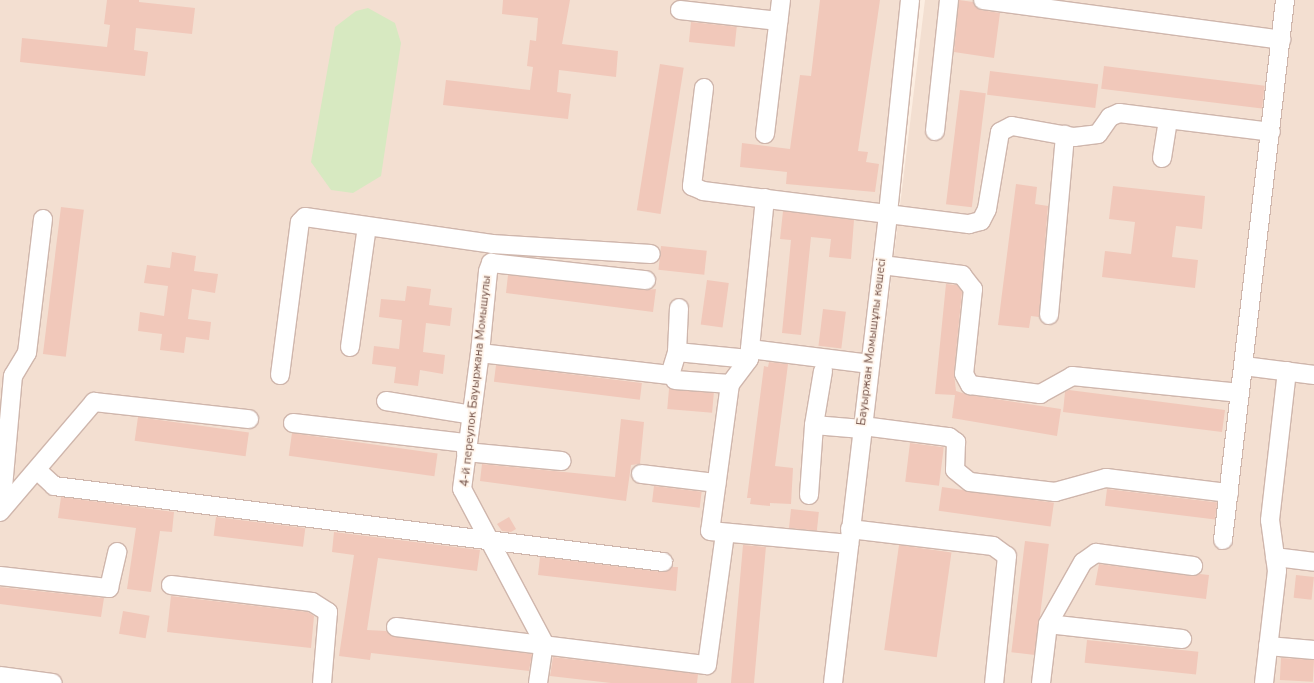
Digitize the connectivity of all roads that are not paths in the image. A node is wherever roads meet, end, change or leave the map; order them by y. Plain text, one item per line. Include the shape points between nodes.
1 (781, 0) edge
2 (910, 0) edge
3 (949, 0) edge
4 (983, 0) edge
5 (1286, 0) edge
6 (680, 10) dead end
7 (778, 21) junction
8 (1281, 40) junction
9 (704, 88) dead end
10 (1168, 119) junction
11 (935, 131) dead end
12 (1271, 132) junction
13 (765, 134) dead end
14 (1065, 135) junction
15 (1162, 158) dead end
16 (765, 198) junction
17 (888, 212) junction
18 (43, 219) dead end
19 (367, 226) junction
20 (492, 244) junction
21 (651, 254) dead end
22 (492, 263) junction
23 (882, 265) junction
24 (646, 280) dead end
25 (679, 308) dead end
26 (1049, 315) dead end
27 (350, 347) dead end
28 (480, 352) junction
29 (677, 352) junction
30 (749, 354) junction
31 (870, 364) junction
32 (1244, 366) junction
33 (823, 371) dead end
34 (1287, 371) junction
35 (280, 375) dead end
36 (1314, 375) edge
37 (675, 380) dead end
38 (730, 384) junction
39 (1240, 393) junction
40 (386, 401) dead end
41 (472, 415) junction
42 (249, 419) dead end
43 (293, 422) dead end
44 (814, 425) junction
45 (862, 428) junction
46 (467, 448) junction
47 (562, 461) dead end
48 (37, 470) junction
49 (640, 474) dead end
50 (716, 483) junction
51 (1229, 493) junction
52 (810, 495) dead end
53 (1, 511) edge
54 (725, 533) junction
55 (849, 537) junction
56 (1223, 540) dead end
57 (490, 541) junction
58 (117, 552) dead end
59 (1275, 556) junction
60 (663, 562) dead end
61 (1314, 562) edge
62 (1193, 566) dead end
63 (0, 576) edge
64 (171, 585) dead end
65 (1048, 624) junction
66 (396, 627) dead end
67 (1182, 639) dead end
68 (544, 643) junction
69 (1268, 646) junction
70 (1314, 650) edge
71 (0, 676) edge
72 (53, 683) edge
73 (322, 683) edge
74 (538, 683) edge
75 (833, 683) edge
76 (994, 683) edge
77 (1041, 683) edge
78 (1264, 683) edge

1 - 7 street
2 - 17 street, Бауыржан Момышұлы көшесі
3 - 11 street
4 - 8 street
5 - 8 street
6 - 7 street
7 - 13 street
8 - 12 street
9 - 16 street via 692,186 703,191
10 - 12 street
10 - 14 street via 1119,113 1110,117 1098,134
10 - 15 street
12 - 32 street
14 - 17 street via 1012,126 1000,132 987,209 981,221 969,224
14 - 26 street
16 - 17 street
16 - 30 street
17 - 23 street, Бауыржан Момышұлы көшесі
18 - 53 street via 28,353 13,376
19 - 20 street
19 - 27 street
19 - 35 street via 305,217 300,222
20 - 21 street
20 - 22 street
22 - 24 street, 4-й переулок Бауыржана Момышулы
22 - 28 street, 4-й переулок Бауыржана Момышулы via 488,271
23 - 31 street, Бауыржан Момышұлы көшесі
23 - 39 street via 962,275 973,289 964,374 970,385 1040,394 1072,376
25 - 29 street
28 - 29 street via 670,375
28 - 41 street, 4-й переулок Бауыржана Момышулы
29 - 30 street
30 - 31 street
30 - 38 street
31 - 45 street, Бауыржан Момышұлы көшесі
32 - 34 street
32 - 39 street
33 - 44 street
34 - 36 street
34 - 59 street via 1270,520
37 - 38 street
38 - 50 street
39 - 51 street
40 - 41 street
41 - 46 street, 4-й переулок Бауыржана Момышулы
42 - 48 street via 94,402
43 - 46 street
44 - 45 street
44 - 52 street
45 - 51 street via 949,437 956,442 955,470 970,482 1055,492 1106,478
45 - 55 street, Бауыржан Момышұлы көшесі
46 - 47 street
46 - 57 street, 4-й переулок Бауыржана Момышулы via 462,489
48 - 53 street
48 - 57 street via 54,486
49 - 50 street
50 - 54 street via 710,531
51 - 56 street
54 - 55 street
54 - 68 street via 707,665
55 - 75 street, Бауыржан Момышұлы көшесі
55 - 76 street via 993,546 1007,556
57 - 60 street
57 - 68 street, 4-й переулок Бауыржана Момышулы
58 - 63 street via 109,588
59 - 61 street
59 - 69 street via 1277,571
62 - 65 street via 1096,553 1083,562
64 - 73 street via 312,602 328,612
65 - 67 street
65 - 77 street
66 - 68 street
68 - 74 street
69 - 70 street
69 - 78 street
71 - 72 street

